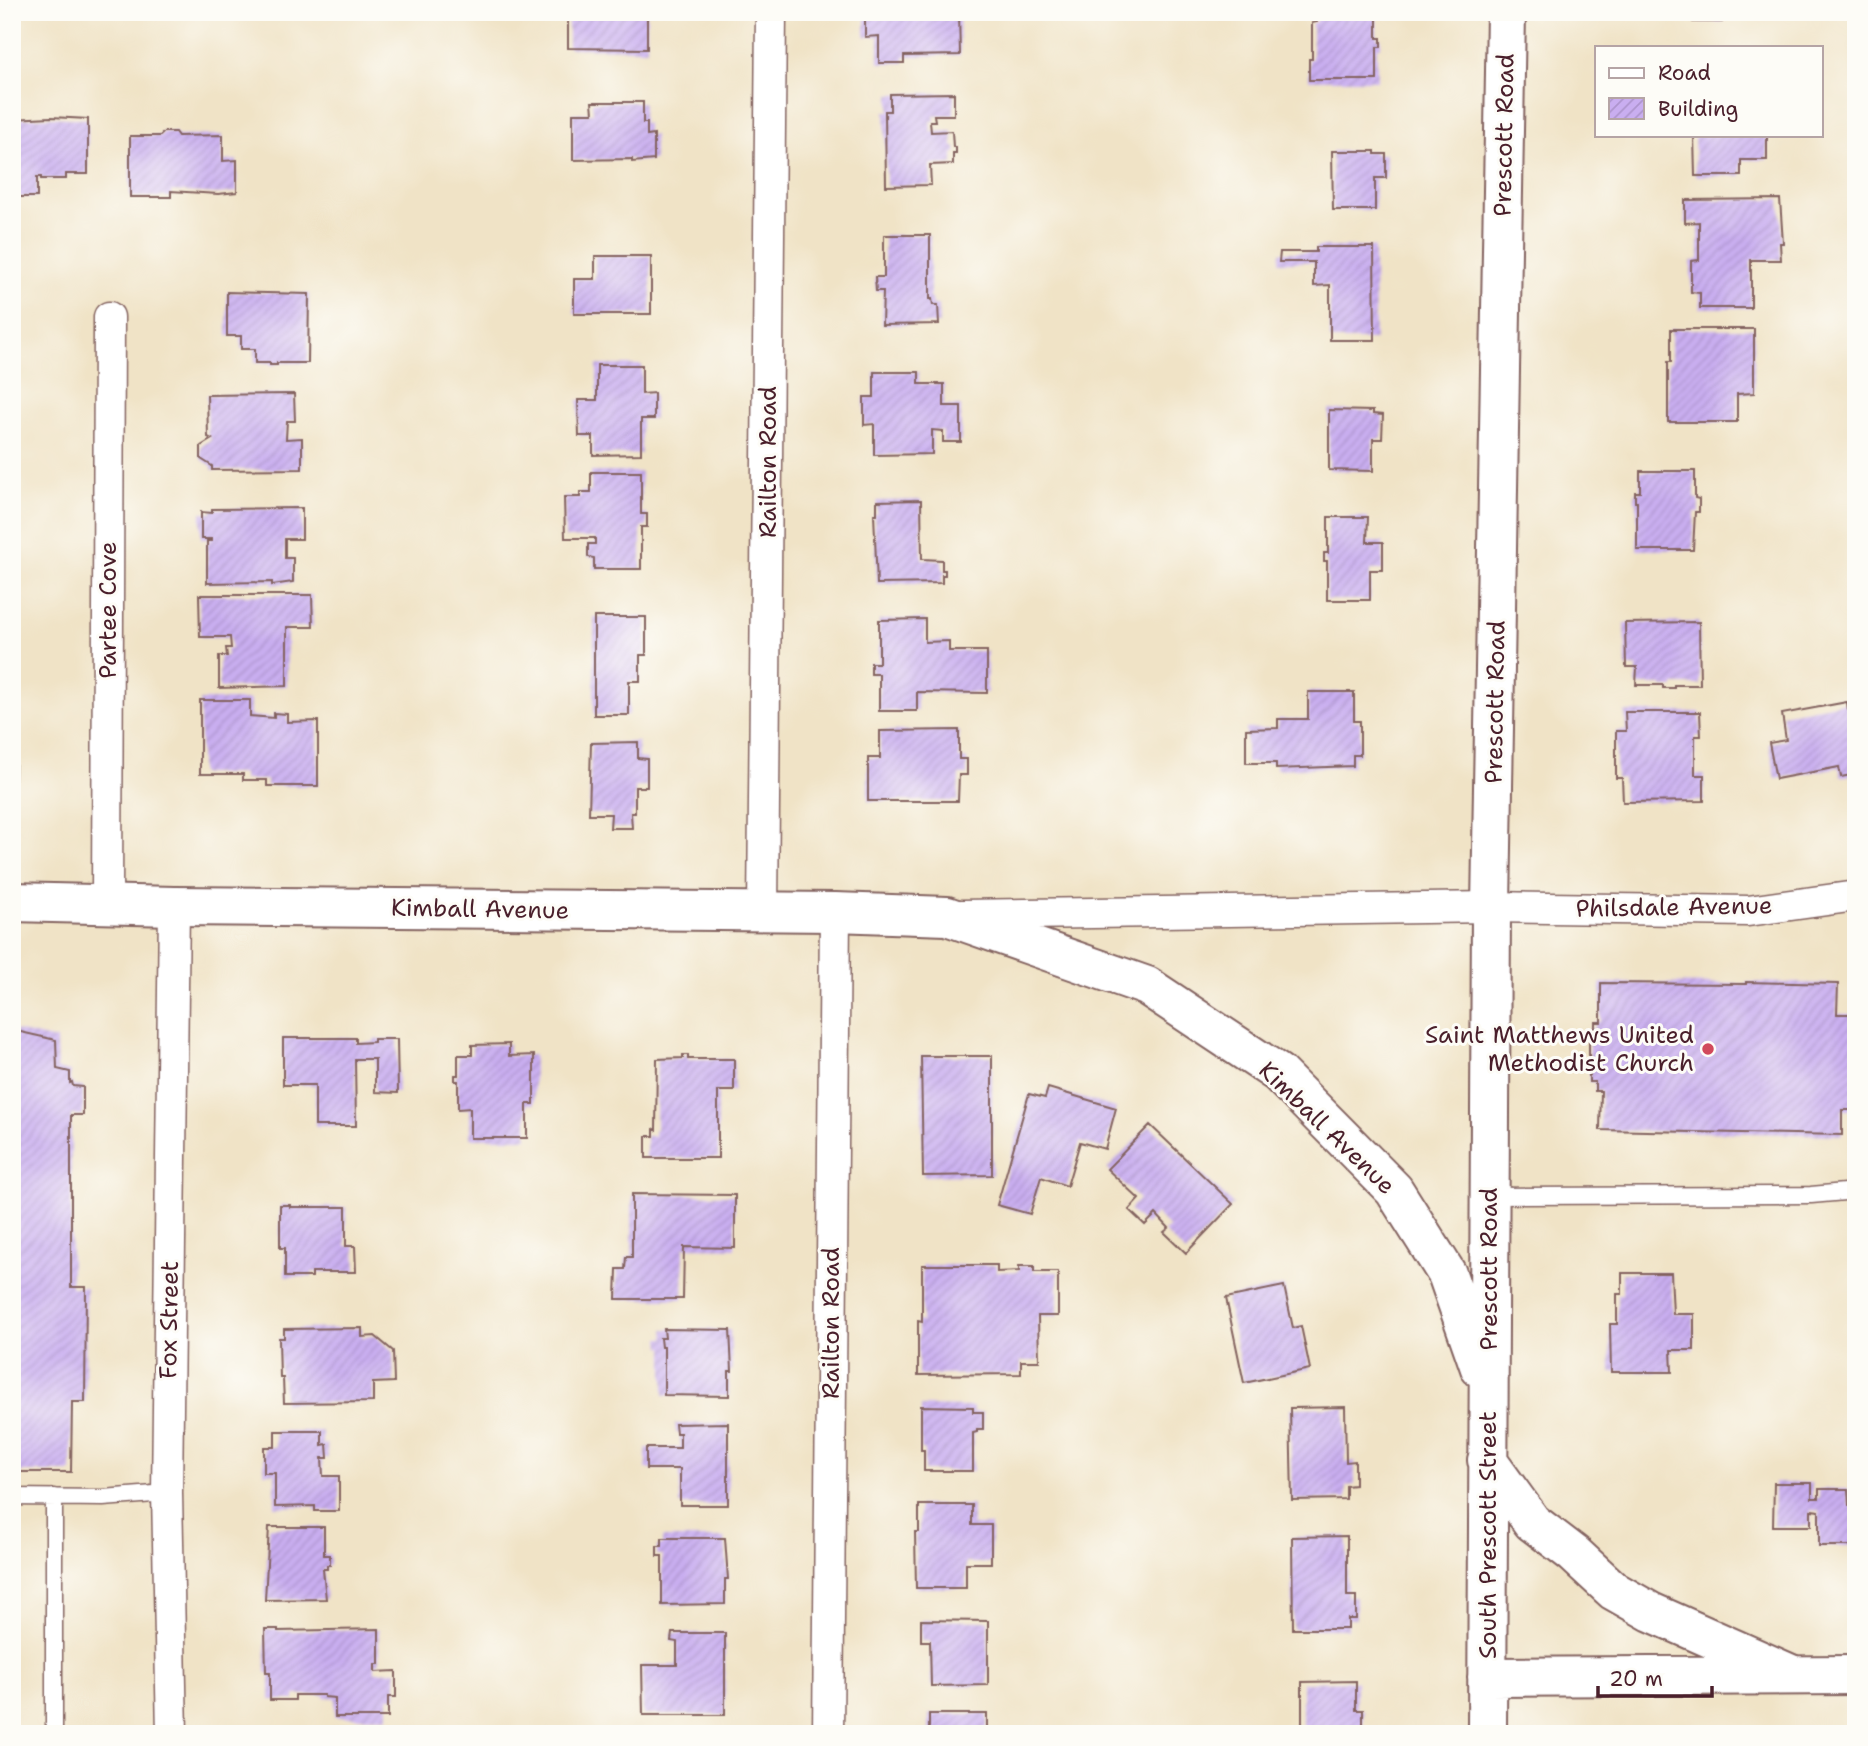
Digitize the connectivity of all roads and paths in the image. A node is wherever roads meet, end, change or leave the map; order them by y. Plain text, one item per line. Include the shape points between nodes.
1 (771, 12) edge
2 (1506, 12) edge
3 (109, 317) dead end
4 (1856, 896) edge
5 (12, 902) edge
6 (107, 904) junction
7 (174, 906) junction
8 (1491, 908) junction
9 (763, 912) junction
10 (835, 912) junction
11 (947, 916) junction
12 (1856, 1191) edge
13 (1489, 1196) junction
14 (1488, 1392) junction
15 (1487, 1460) junction
16 (167, 1493) junction
17 (12, 1497) edge
18 (54, 1497) junction
19 (1791, 1674) junction
20 (1856, 1675) edge
21 (1487, 1677) junction
22 (54, 1734) edge
23 (172, 1734) edge
24 (828, 1734) edge
25 (1487, 1734) edge

1 - 9 street, Railton Road
2 - 8 main road, Prescott Road
3 - 6 street, Partee Cove
4 - 8 street, Philsdale Avenue via 1748,911
5 - 6 main road, Kimball Avenue
6 - 7 main road, Kimball Avenue
7 - 9 main road, Kimball Avenue
7 - 16 street, Fox Street
8 - 11 street, Kimball Avenue
8 - 13 main road, Prescott Road
9 - 10 main road, Kimball Avenue
10 - 11 main road, Kimball Avenue
10 - 24 street, Railton Road
11 - 14 main road, Kimball Avenue via 1147,986 1278,1073 1394,1190 1447,1274
12 - 13 lane
13 - 14 main road, Prescott Road
14 - 15 main road, South Prescott Street
15 - 19 main road via 1532,1522 1614,1591
15 - 21 main road, South Prescott Street
16 - 18 lane
16 - 23 street, Fox Street
17 - 18 lane
18 - 22 lane
19 - 20 main road
19 - 21 main road
21 - 25 main road

